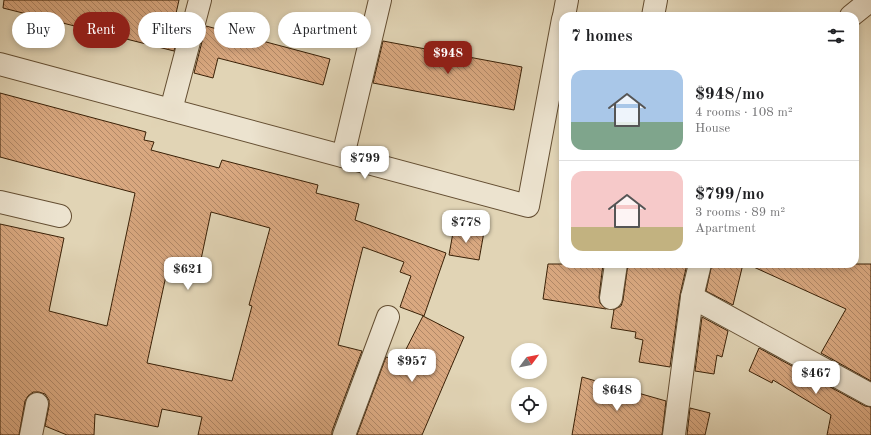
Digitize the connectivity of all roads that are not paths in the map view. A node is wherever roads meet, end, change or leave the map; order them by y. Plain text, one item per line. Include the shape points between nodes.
1 (200, 0) edge
2 (380, 0) edge
3 (566, 0) edge
4 (656, 0) edge
5 (871, 0) edge
6 (564, 12) edge
7 (654, 12) edge
8 (856, 12) edge
9 (559, 60) edge
10 (0, 64) edge
11 (171, 110) junction
12 (343, 156) junction
13 (0, 202) edge
14 (60, 216) dead end
15 (615, 268) edge
16 (699, 268) edge
17 (692, 297) junction
18 (610, 298) dead end
19 (388, 317) dead end
20 (871, 395) edge
21 (37, 404) dead end
22 (31, 435) edge
23 (344, 435) edge
24 (674, 435) edge

1 - 11 street
2 - 12 street
3 - 6 street
4 - 7 street
5 - 8 street
9 - 12 street via 528,206
10 - 11 street
11 - 12 street
13 - 14 street
15 - 18 street
16 - 17 street
17 - 20 street
17 - 24 street
19 - 23 street
21 - 22 street

